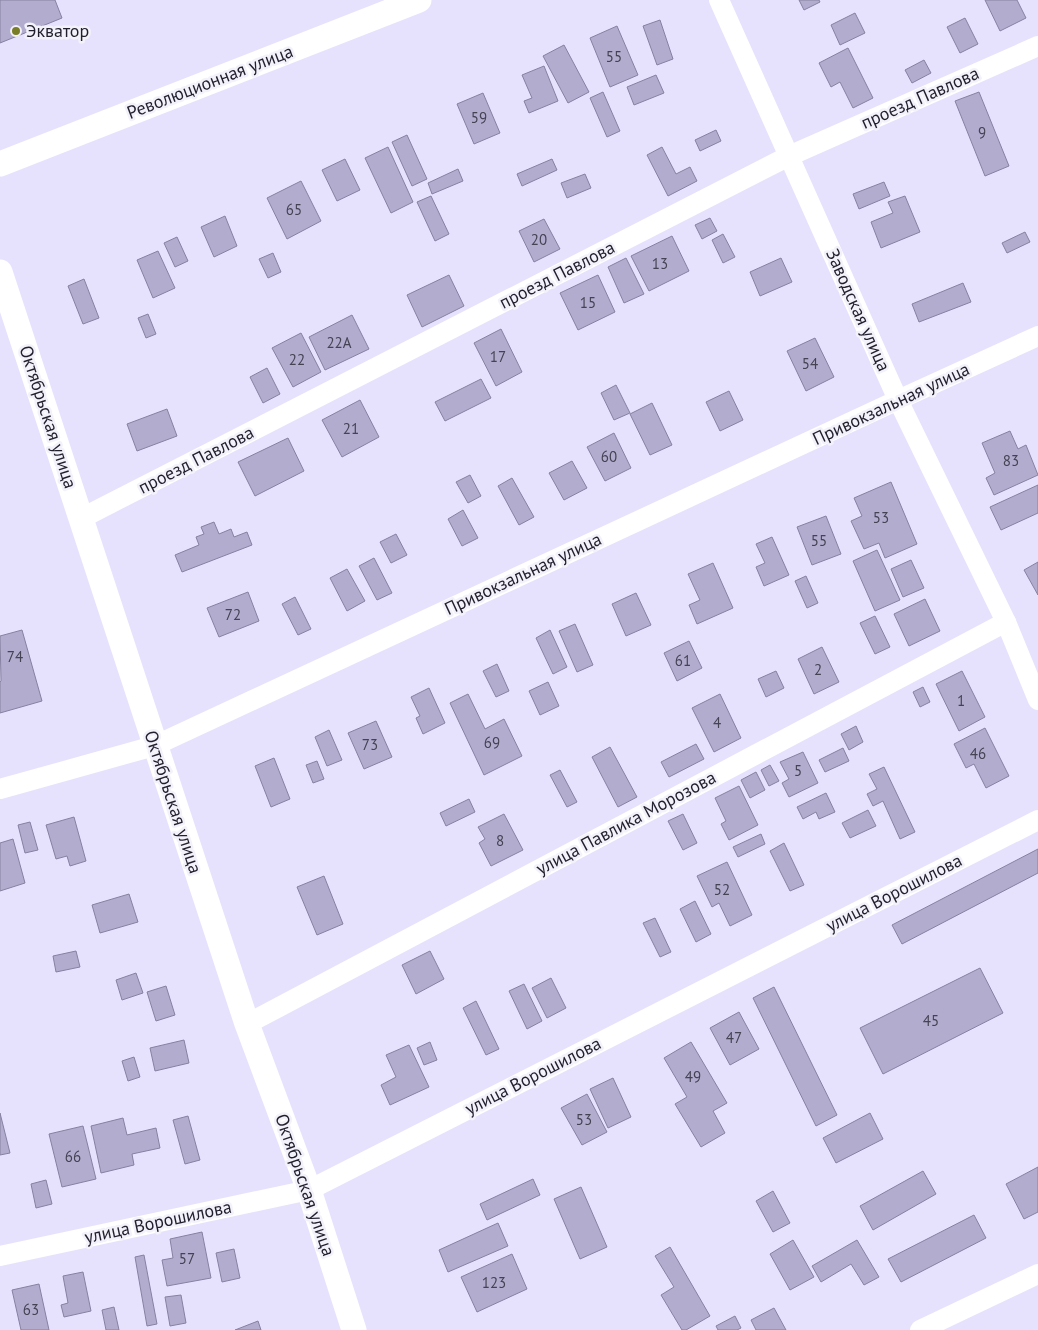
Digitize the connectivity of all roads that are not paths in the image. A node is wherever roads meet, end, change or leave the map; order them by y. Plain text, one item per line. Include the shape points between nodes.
1 (419, 0) edge
2 (719, 0) edge
3 (1038, 46) edge
4 (789, 156) junction
5 (0, 164) edge
6 (0, 272) edge
7 (1038, 336) edge
8 (898, 400) junction
9 (82, 518) junction
10 (1006, 622) junction
11 (1038, 700) edge
12 (154, 746) junction
13 (0, 789) edge
14 (1038, 820) edge
15 (247, 1024) junction
16 (309, 1190) junction
17 (0, 1256) edge
18 (1038, 1274) edge
19 (354, 1330) edge
20 (920, 1330) edge

1 - 5 street, Революционная улица
2 - 4 street, Заводская улица
3 - 4 street, проезд Павлова
4 - 8 street, Заводская улица
4 - 9 street, проезд Павлова
6 - 9 street, Октябрьская улица
7 - 8 street, Привокзальная улица
8 - 10 street, Заводская улица
8 - 12 street, Привокзальная улица
9 - 12 street, Октябрьская улица
10 - 11 street, Заводская улица
10 - 15 street, улица Павлика Морозова
12 - 13 street, Привокзальная улица
12 - 15 street, Октябрьская улица
14 - 16 street, улица Ворошилова
15 - 16 street, Октябрьская улица
16 - 17 street, улица Ворошилова
16 - 19 street, Октябрьская улица
18 - 20 street

